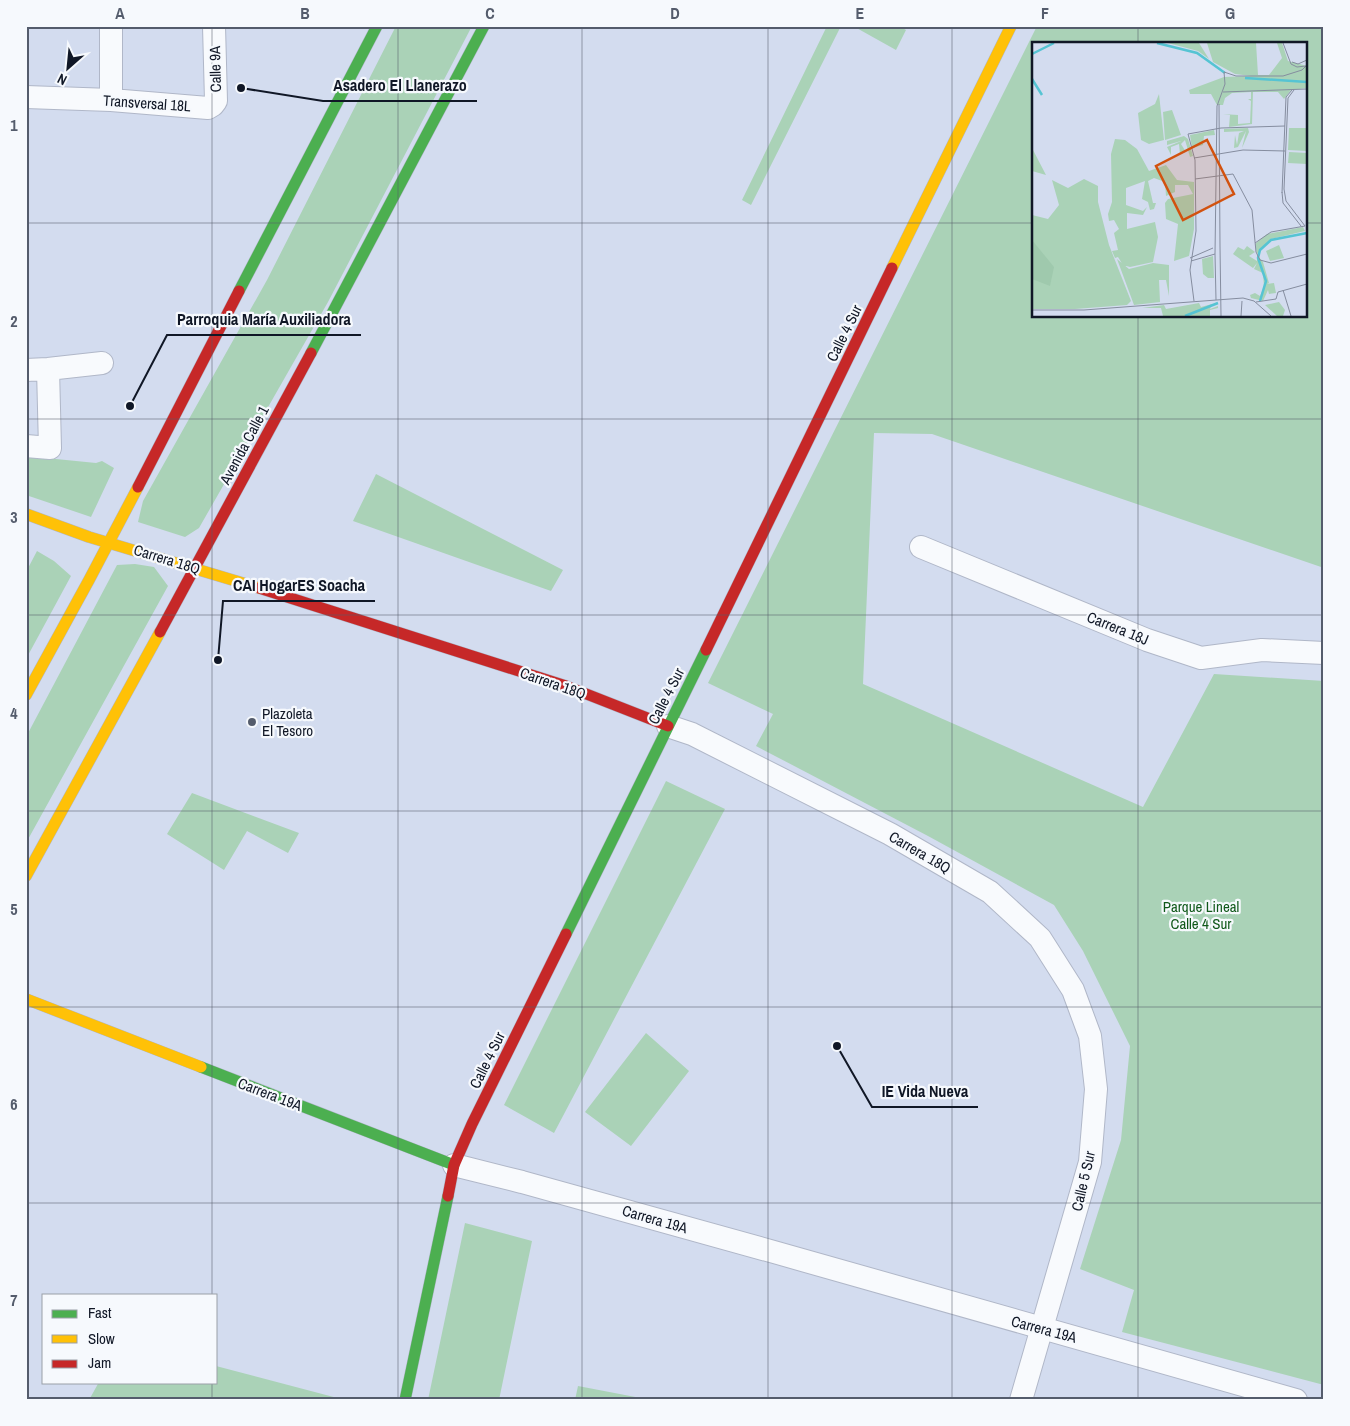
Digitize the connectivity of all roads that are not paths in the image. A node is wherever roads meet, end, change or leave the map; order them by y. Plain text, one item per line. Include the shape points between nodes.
1 (111, 26) edge
2 (214, 26) edge
3 (377, 26) edge
4 (484, 26) edge
5 (1011, 26) edge
6 (26, 97) edge
7 (111, 100) junction
8 (208, 108) joint
9 (102, 363) dead end
10 (37, 369) edge
11 (26, 446) edge
12 (26, 514) edge
13 (109, 542) junction
14 (921, 547) dead end
15 (195, 568) junction
16 (1324, 653) edge
17 (26, 695) edge
18 (668, 726) junction
19 (26, 876) edge
20 (1040, 938) joint
21 (26, 999) edge
22 (454, 1165) junction
23 (1042, 1328) junction
24 (405, 1400) edge
25 (1021, 1400) edge
26 (1296, 1400) edge

1 - 7 street
2 - 8 street, Calle 9A via 216,101
3 - 13 main road
4 - 15 main road, Avenida Calle 1
5 - 18 main road, Calle 4 Sur
6 - 7 street, Transversal 18L
7 - 8 street, Transversal 18L
9 - 10 street
10 - 11 street via 50,448
12 - 13 main road, Carrera 18Q
13 - 15 main road, Carrera 18Q
13 - 17 main road
14 - 16 street, Carrera 18J via 1147,640 1201,658 1262,650
15 - 18 main road, Carrera 18Q via 566,686
15 - 19 main road, Avenida Calle 1
18 - 20 street, Carrera 18Q via 692,734 890,834 990,892
18 - 22 main road, Calle 4 Sur
20 - 23 street, Calle 5 Sur via 1073,990 1090,1036 1096,1089 1090,1162
21 - 22 main road, Carrera 19A
22 - 23 street, Carrera 19A
22 - 24 main road, Calle 4 Sur
23 - 25 street, Calle 5 Sur
23 - 26 street, Carrera 19A

